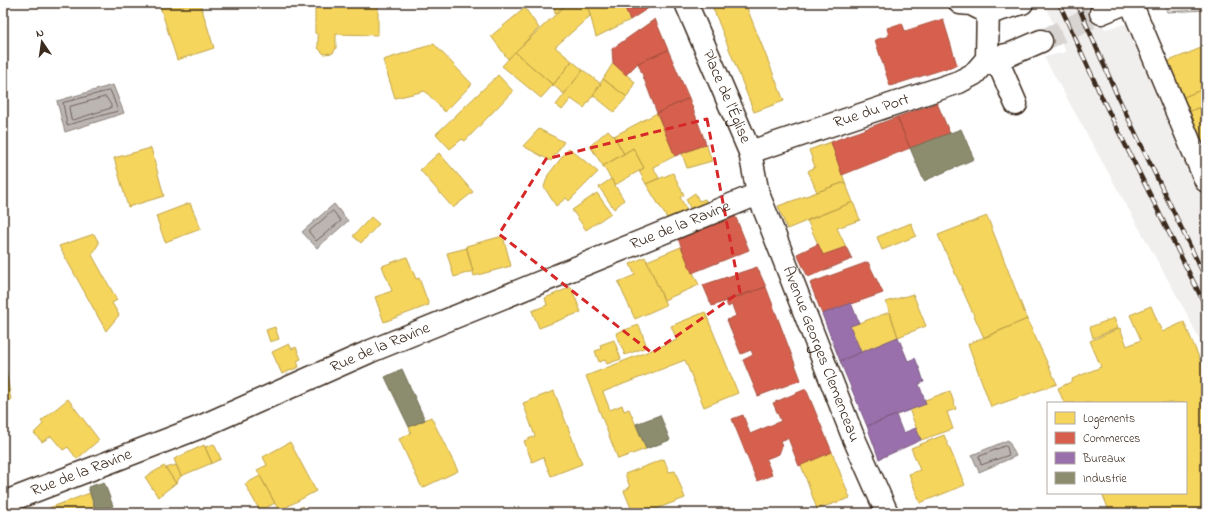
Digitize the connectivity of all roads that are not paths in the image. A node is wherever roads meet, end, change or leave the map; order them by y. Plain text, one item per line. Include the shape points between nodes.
1 (686, 3) edge
2 (960, 3) edge
3 (1022, 3) edge
4 (1125, 3) edge
5 (1131, 3) edge
6 (988, 8) edge
7 (1101, 13) tunnel mouth
8 (1041, 42) tunnel mouth
9 (987, 60) junction
10 (1016, 104) dead end
11 (750, 152) junction
12 (1206, 181) edge
13 (758, 194) junction
14 (3, 503) edge
15 (887, 513) edge

1 - 11 street, Place de l'Église
2 - 6 street
3 - 6 street
4 - 7 street
5 - 12 street
6 - 9 street
8 - 9 street
9 - 10 street via 1001,69
9 - 11 street, Rue du Port via 974,74 958,82
11 - 13 street, Place de l'Église
13 - 14 street, Rue de la Ravine via 371,351 198,428
13 - 15 street, Avenue Georges Clemenceau via 852,434

